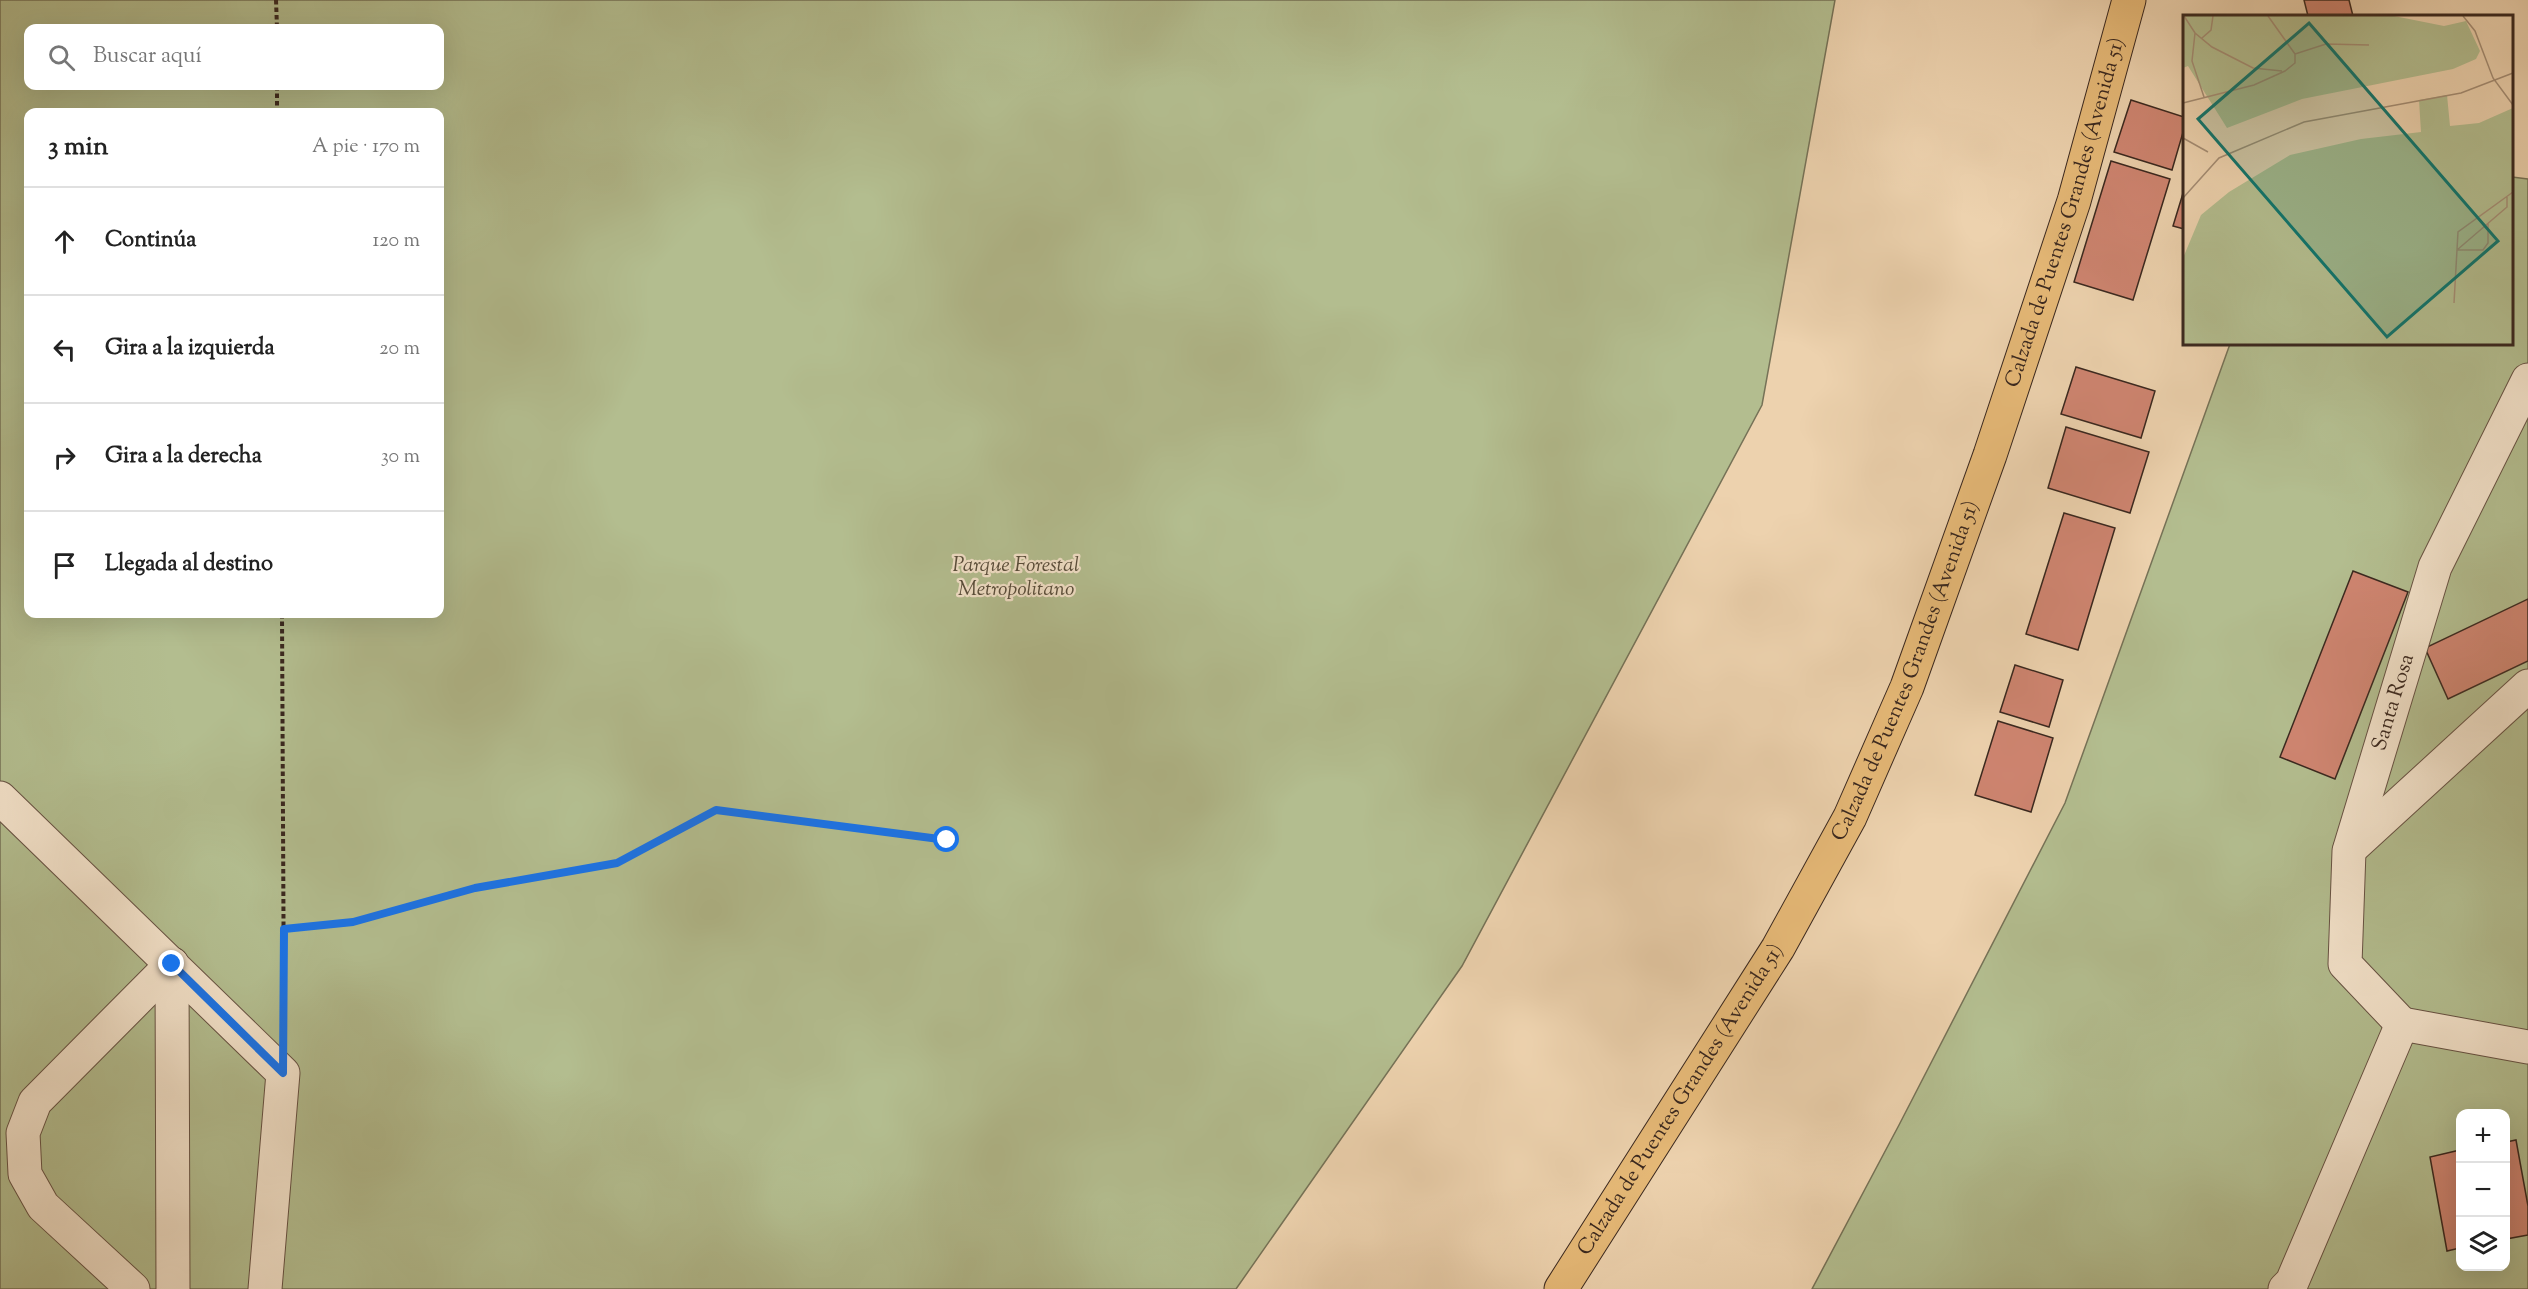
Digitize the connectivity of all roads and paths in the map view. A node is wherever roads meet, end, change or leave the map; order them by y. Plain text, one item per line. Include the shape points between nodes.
1 (276, 0) edge
2 (2129, 0) edge
3 (277, 24) edge
4 (277, 90) edge
5 (277, 108) edge
6 (2528, 380) edge
7 (282, 618) edge
8 (2528, 686) edge
9 (0, 798) edge
10 (957, 841) dead end
11 (2349, 850) junction
12 (284, 929) junction
13 (172, 964) junction
14 (2402, 1024) junction
15 (2528, 1047) edge
16 (283, 1073) junction
17 (134, 1289) edge
18 (173, 1289) edge
19 (265, 1289) edge
20 (1561, 1289) edge
21 (2285, 1289) edge

1 - 3 path
2 - 20 main road, Calzada de Puentes Grandes (Avenida 51) via 2074,201 1990,455 1907,687 1860,795 1778,948
4 - 5 path
6 - 11 street, Santa Rosa via 2435,567
7 - 12 path
8 - 11 street
9 - 13 street
10 - 12 path via 716,810 617,863 475,888 353,922
11 - 14 street, Santa Rosa via 2345,964
12 - 16 path
13 - 16 street
13 - 17 street via 35,1102 23,1133 25,1174 43,1206
13 - 18 street
14 - 15 street
14 - 21 street via 2292,1282
16 - 19 street

